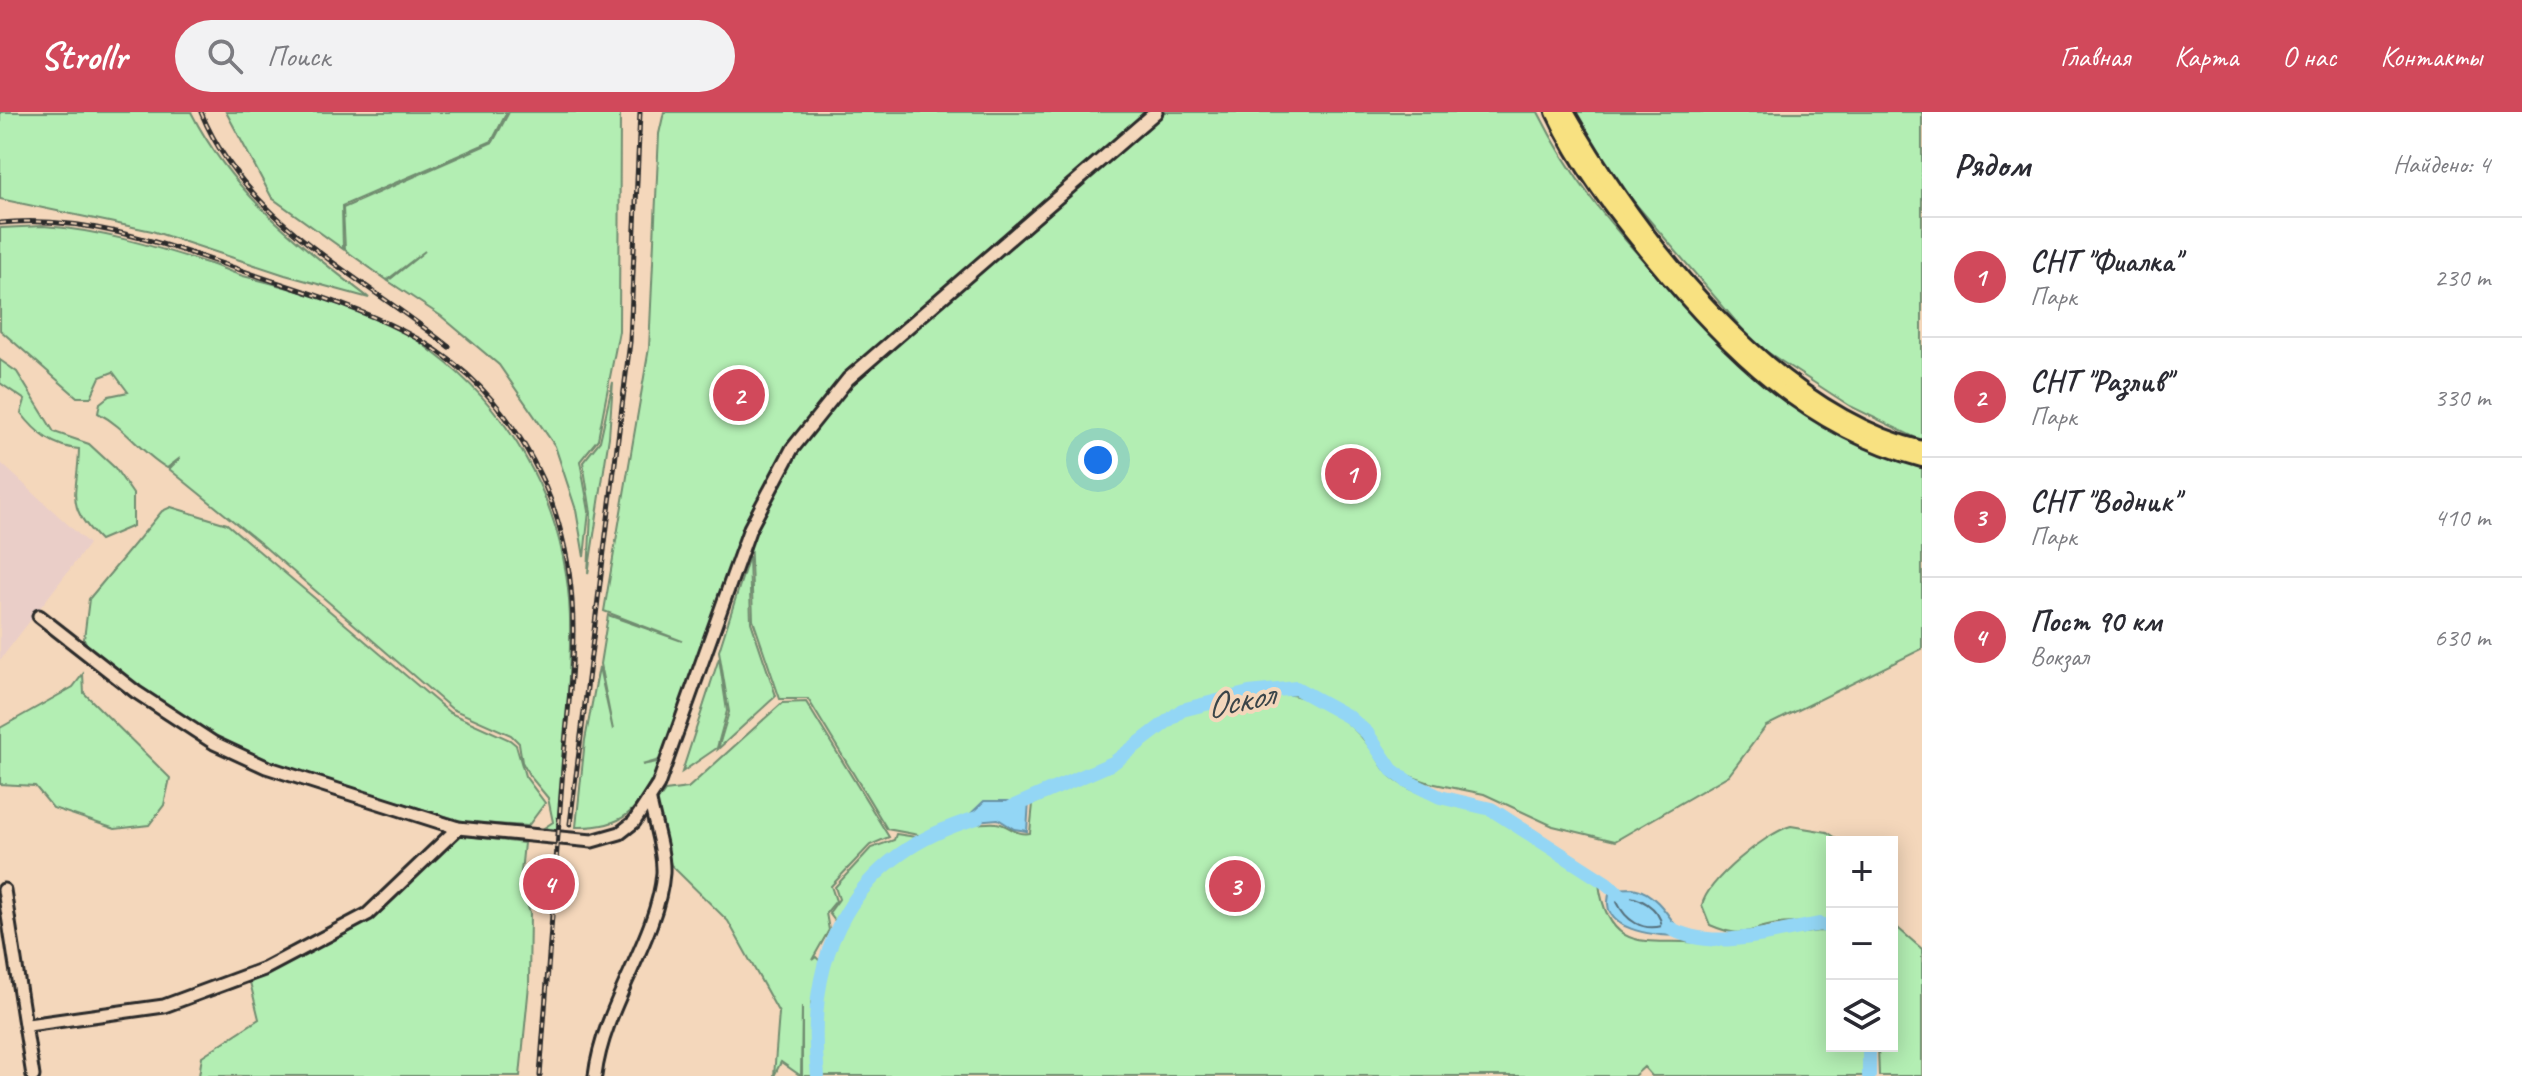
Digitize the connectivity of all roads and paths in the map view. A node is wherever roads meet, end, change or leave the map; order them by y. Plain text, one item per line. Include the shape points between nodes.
1 (1156, 112) edge
2 (1554, 112) edge
3 (1566, 112) edge
4 (1922, 449) edge
5 (1922, 459) edge
6 (39, 616) dead end
7 (650, 801) junction
8 (458, 828) junction
9 (4, 890) dead end
10 (28, 1025) junction
11 (33, 1076) edge
12 (595, 1076) edge

1 - 7 street via 848,379 792,449 750,528
2 - 5 main road via 1626,225 1729,346 1790,396 1848,430
3 - 4 main road via 1600,171 1737,338 1791,384 1859,424
6 - 8 street via 136,692 214,743 266,767
7 - 8 street via 620,833 592,841
7 - 12 street via 663,874 598,1044
8 - 10 street via 368,914 264,969 164,1006
9 - 10 street
10 - 11 street

